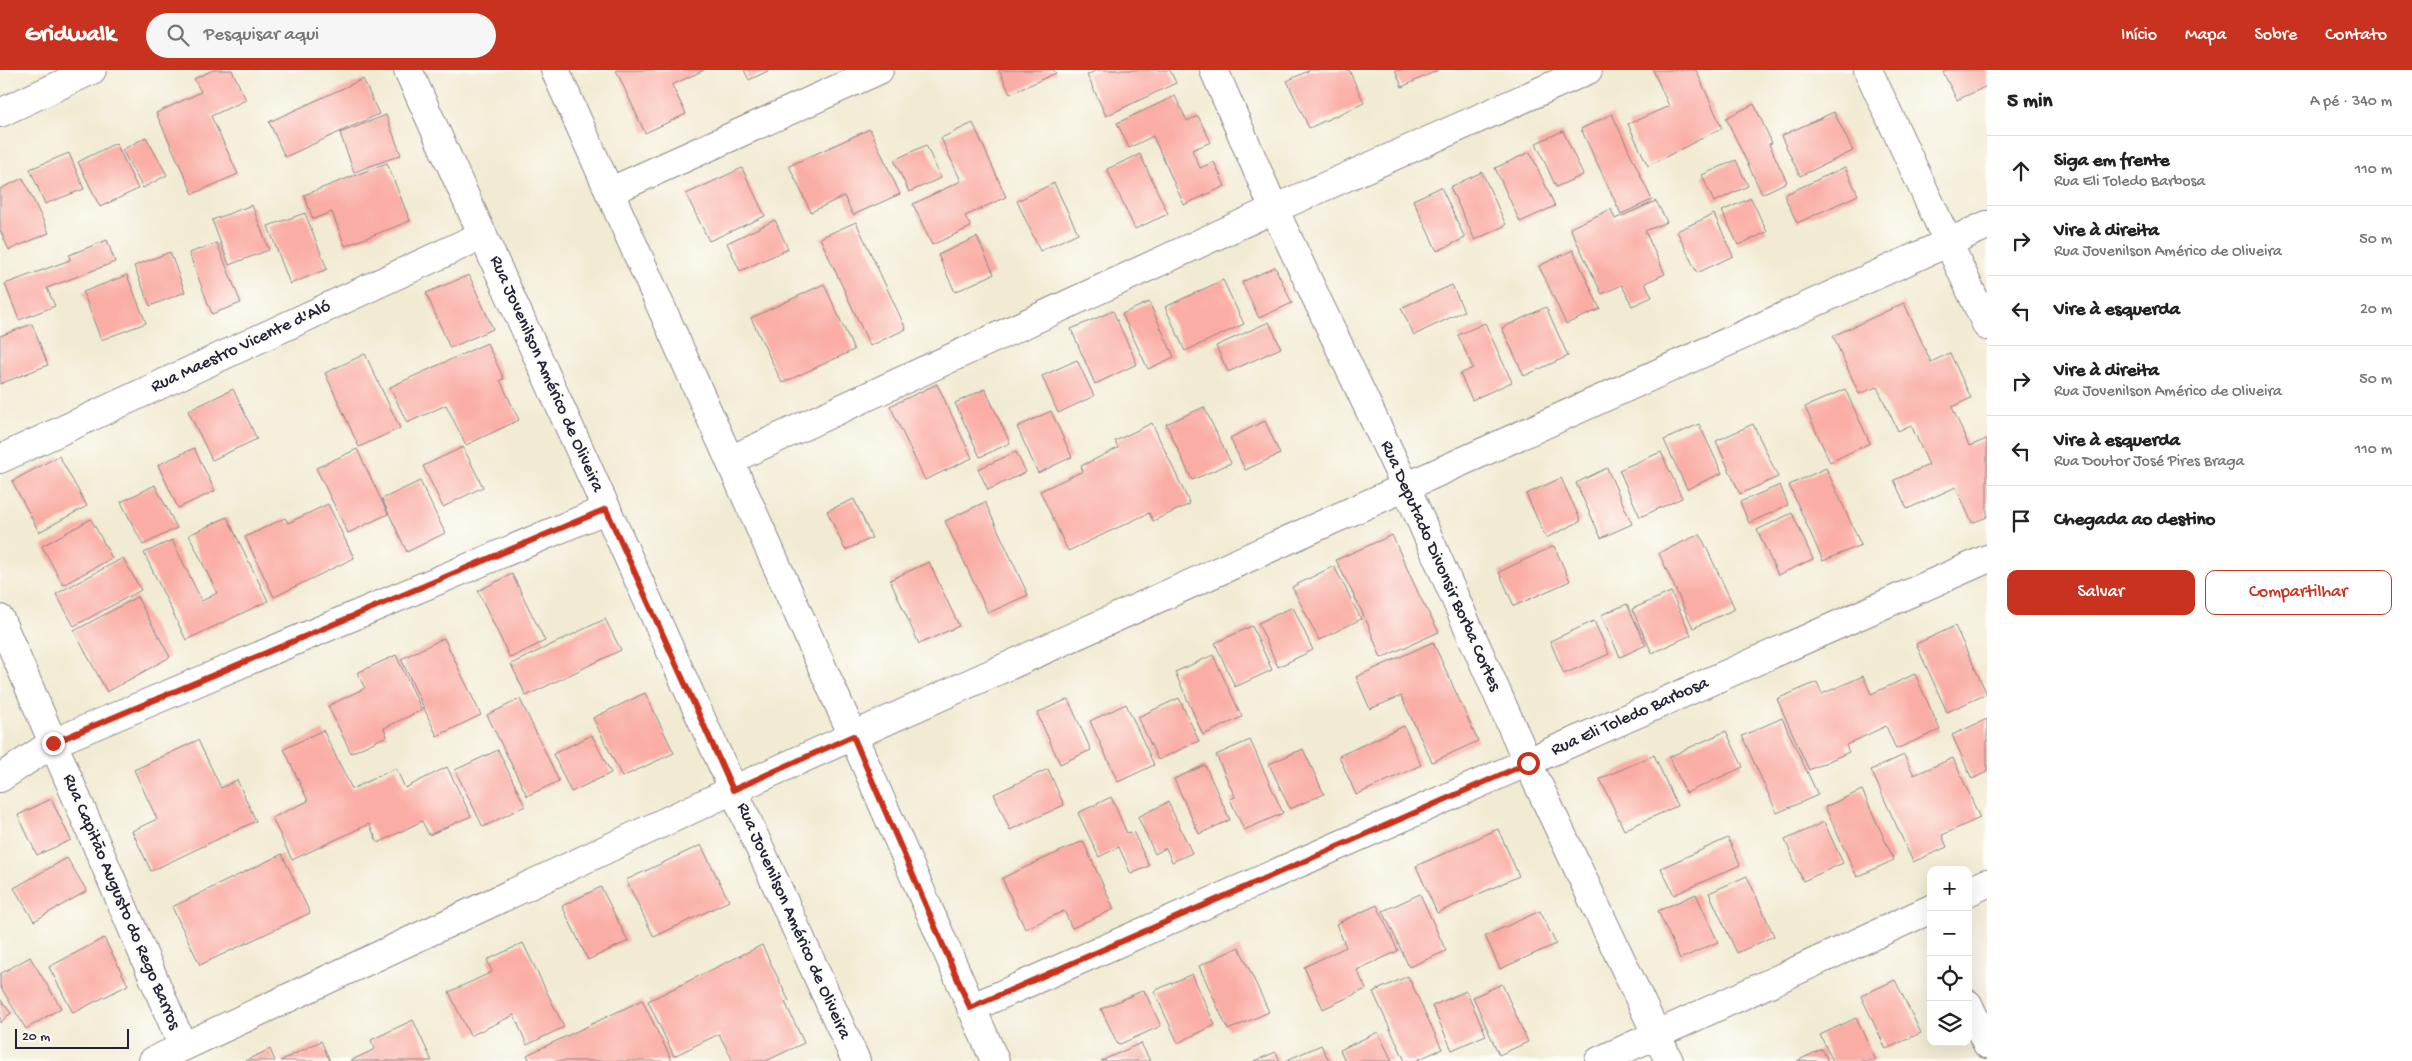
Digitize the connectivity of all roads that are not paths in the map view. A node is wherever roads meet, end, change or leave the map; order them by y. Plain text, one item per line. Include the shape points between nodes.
1 (92, 70) edge
2 (408, 70) edge
3 (555, 70) edge
4 (879, 70) edge
5 (1214, 70) edge
6 (1588, 70) edge
7 (1868, 70) edge
8 (0, 113) edge
9 (609, 192) junction
10 (1274, 209) junction
11 (1987, 225) edge
12 (483, 235) junction
13 (1950, 242) junction
14 (1987, 326) edge
15 (0, 459) edge
16 (730, 460) junction
17 (1406, 487) junction
18 (606, 509) junction
19 (1987, 559) edge
20 (0, 619) edge
21 (853, 736) junction
22 (53, 743) junction
23 (1528, 763) junction
24 (0, 778) edge
25 (733, 790) junction
26 (1987, 883) edge
27 (1972, 890) edge
28 (1927, 916) edge
29 (970, 1008) junction
30 (1972, 1012) edge
31 (1658, 1035) junction
32 (1987, 1044) edge
33 (183, 1047) junction
34 (854, 1060) edge
35 (153, 1061) edge
36 (995, 1061) edge
37 (1599, 1061) edge
38 (1669, 1061) edge

1 - 8 street
2 - 12 street, Rua Jovenilson Américo de Oliveira
3 - 9 street
4 - 9 street
5 - 10 street, Rua Deputado Divonsir Borba Cortes
6 - 10 street
7 - 13 street
9 - 16 street
10 - 16 street
10 - 17 street, Rua Deputado Divonsir Borba Cortes
11 - 13 street
12 - 15 street, Rua Maestro Vicente d'Aló
12 - 18 street, Rua Jovenilson Américo de Oliveira
13 - 14 street
13 - 17 street
16 - 21 street
17 - 21 street
17 - 23 street, Rua Deputado Divonsir Borba Cortes
18 - 22 street
18 - 25 street, Rua Jovenilson Américo de Oliveira
19 - 23 street, Rua Eli Toledo Barbosa
20 - 22 street, Rua Capitão Augusto do Rego Barros
21 - 25 street
21 - 29 street
22 - 24 street
22 - 33 street, Rua Capitão Augusto do Rego Barros
23 - 29 street, Rua Eli Toledo Barbosa
23 - 31 street, Rua Deputado Divonsir Borba Cortes
25 - 33 street
25 - 34 street, Rua Jovenilson Américo de Oliveira
26 - 27 street
28 - 31 street
29 - 36 street
30 - 32 street
31 - 37 street
31 - 38 street, Rua Deputado Divonsir Borba Cortes
33 - 35 street

